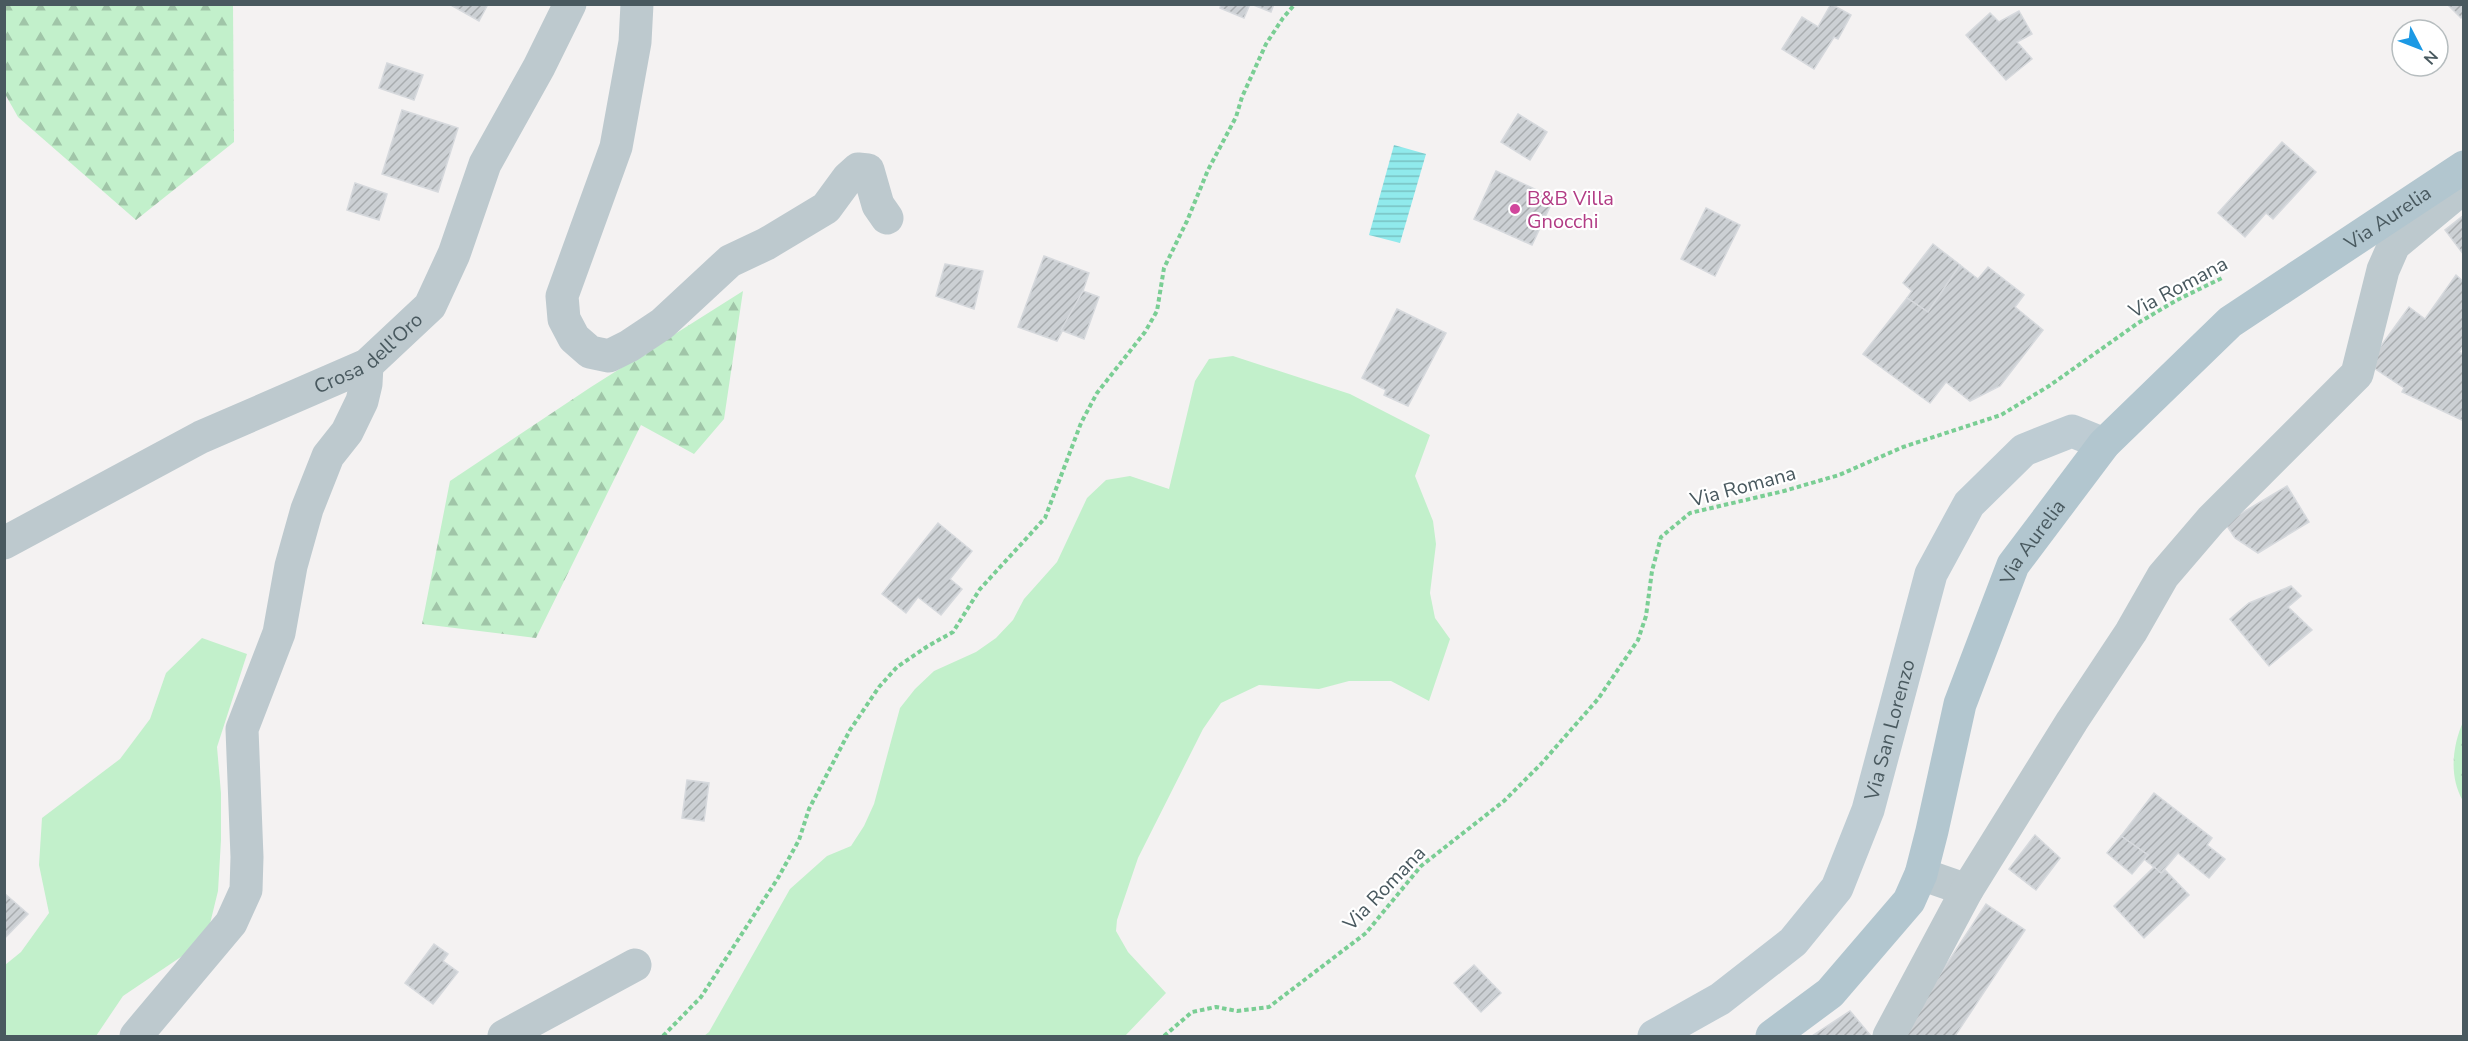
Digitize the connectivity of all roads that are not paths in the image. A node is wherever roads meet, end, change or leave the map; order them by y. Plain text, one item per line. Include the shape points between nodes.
1 (570, 4) edge
2 (637, 4) edge
3 (2463, 167) edge
4 (2463, 187) edge
5 (887, 218) dead end
6 (367, 365) junction
7 (2104, 444) junction
8 (4, 543) edge
9 (1921, 874) junction
10 (1967, 890) junction
11 (635, 965) dead end
12 (136, 1036) edge
13 (504, 1036) edge
14 (1654, 1036) edge
15 (1772, 1036) edge
16 (1889, 1036) edge

1 - 6 street, Crosa dell'Oro via 484,164 454,254 430,306
2 - 5 street via 635,42 616,147 562,296 564,320 574,338 590,352 609,356 662,324 730,261 825,208 858,169 868,170 878,205
3 - 7 main road, Via Aurelia via 2230,322
4 - 10 street via 2394,245 2383,270 2357,374 2211,519 2163,576
6 - 8 street, Crosa dell'Oro via 201,436
6 - 12 street via 362,401 347,432 328,456 307,509 291,566 279,633 243,729 246,890 231,924
7 - 9 main road, Via Aurelia via 2013,565 1960,704
7 - 14 main road, Via San Lorenzo via 2072,431 2024,450 1969,504 1931,574 1868,810 1837,888 1793,942 1720,999
9 - 10 street
9 - 15 main road, Via Aurelia via 1909,901 1830,993
10 - 16 street
11 - 13 street

